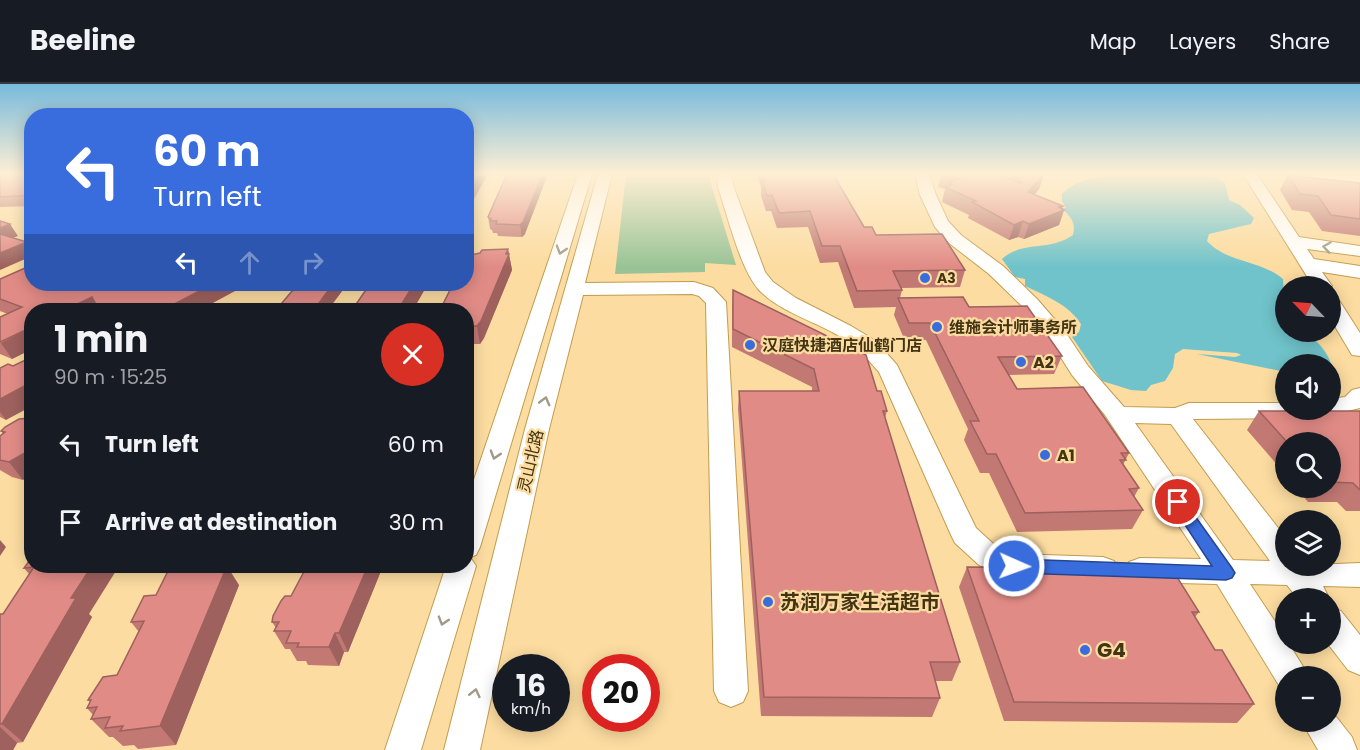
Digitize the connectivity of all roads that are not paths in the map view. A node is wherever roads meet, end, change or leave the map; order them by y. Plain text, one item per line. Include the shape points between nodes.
1 (575, 205) edge
2 (597, 205) edge
3 (732, 205) edge
4 (933, 205) edge
5 (1271, 205) edge
6 (1295, 242) junction
7 (1360, 251) edge
8 (1309, 264) junction
9 (1360, 272) edge
10 (1316, 276) edge
11 (697, 277) dead end
12 (577, 284) junction
13 (1341, 319) edge
14 (1360, 350) edge
15 (1360, 395) edge
16 (1341, 405) edge
17 (1113, 409) dead end
18 (1275, 410) edge
19 (1178, 416) junction
20 (474, 522) edge
21 (1275, 547) edge
22 (459, 573) edge
23 (1226, 573) junction
24 (1275, 574) edge
25 (1341, 575) edge
26 (1360, 575) edge
27 (1341, 635) edge
28 (1360, 660) edge
29 (1286, 666) edge
30 (731, 691) dead end
31 (1327, 732) edge
32 (403, 750) edge
33 (462, 750) edge
34 (1339, 750) edge

1 -> 20 street, 灵山北路
2 - 12 street, 灵山北路
3 - 23 street via 756,272 766,285 868,346 889,370 964,535 989,557 1014,566
4 - 17 street via 941,223 1030,303
5 - 6 street
7 -> 6 street
6 - 8 street
8 - 9 street
8 - 10 street
11 - 12 street
12 - 30 street via 687,288 706,292 716,302
33 -> 12 street, 灵山北路 via 537,429
13 - 14 street
15 - 16 street via 1352,403
18 - 19 street via 1189,411
19 - 21 street
19 - 23 street via 1117,415
22 -> 32 street
23 - 24 street
23 - 29 street
25 - 26 street
27 - 28 street
31 - 34 street

